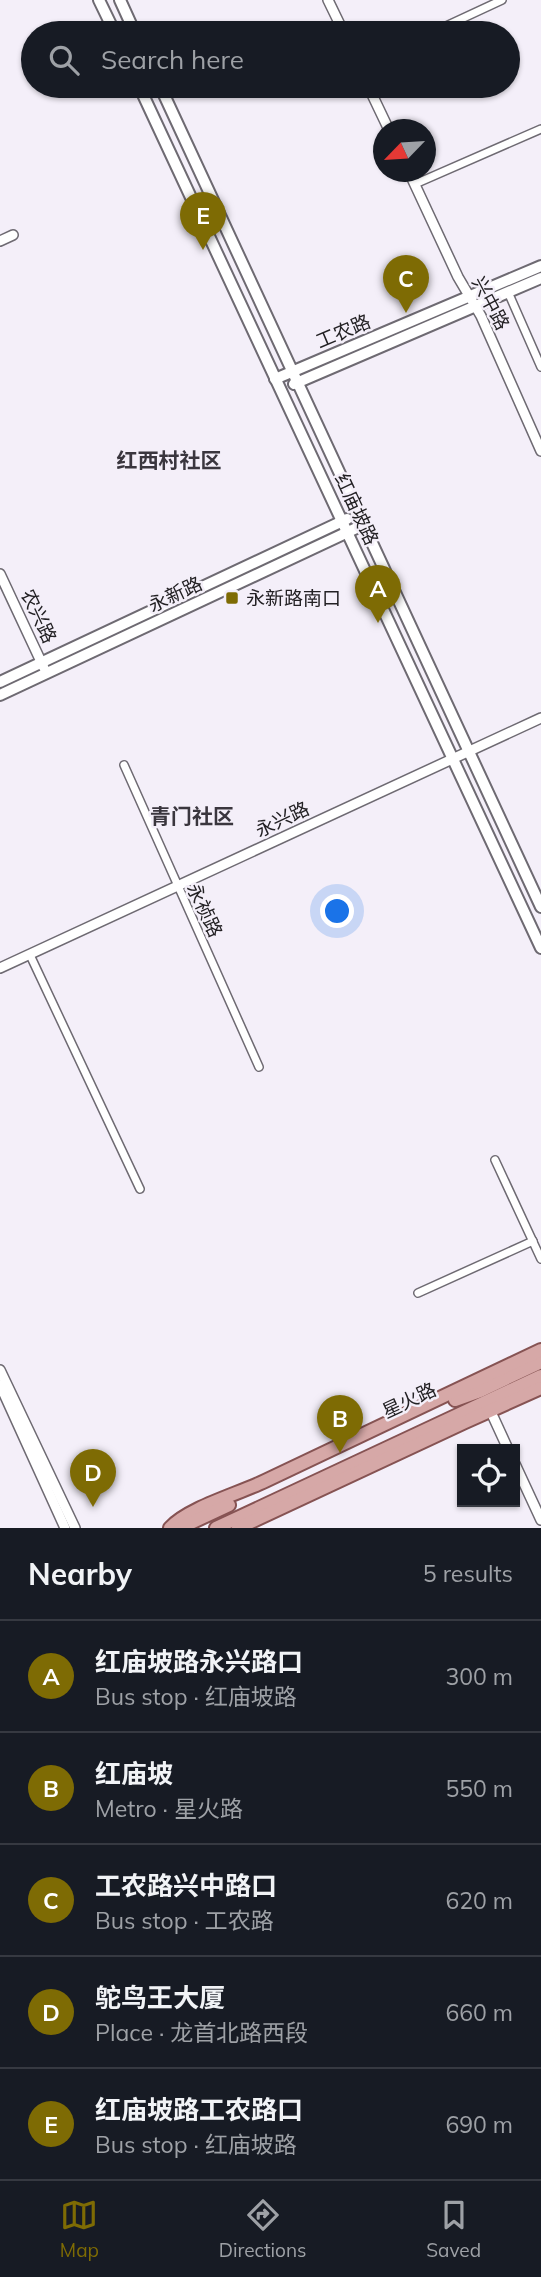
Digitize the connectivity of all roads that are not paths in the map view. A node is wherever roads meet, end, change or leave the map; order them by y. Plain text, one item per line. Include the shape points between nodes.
1 (99, 0) edge
2 (120, 0) edge
3 (328, 0) edge
4 (502, 0) edge
5 (109, 21) edge
6 (130, 21) edge
7 (338, 21) edge
8 (457, 21) edge
9 (145, 98) edge
10 (166, 98) edge
11 (374, 98) edge
12 (384, 119) edge
13 (541, 128) edge
14 (415, 184) joint
15 (13, 235) dead end
16 (0, 241) edge
17 (541, 266) edge
18 (541, 278) edge
19 (508, 292) junction
20 (473, 302) junction
21 (541, 367) edge
22 (295, 377) junction
23 (278, 383) junction
24 (541, 451) edge
25 (362, 519) junction
26 (346, 527) junction
27 (0, 574) edge
28 (44, 668) junction
29 (0, 682) edge
30 (0, 695) edge
31 (541, 719) edge
32 (469, 752) junction
33 (454, 759) junction
34 (124, 765) dead end
35 (177, 887) junction
36 (541, 907) edge
37 (541, 948) edge
38 (30, 955) junction
39 (0, 968) edge
40 (259, 1067) dead end
41 (495, 1160) dead end
42 (140, 1189) dead end
43 (533, 1241) junction
44 (541, 1259) edge
45 (418, 1293) dead end
46 (541, 1350) edge
47 (541, 1362) edge
48 (0, 1370) edge
49 (541, 1376) edge
50 (0, 1385) edge
51 (541, 1388) edge
52 (460, 1390) junction
53 (434, 1410) junction
54 (462, 1412) junction
55 (491, 1412) junction
56 (444, 1431) junction
57 (506, 1444) edge
58 (379, 1457) junction
59 (520, 1475) edge
60 (303, 1493) junction
61 (244, 1515) junction
62 (541, 1520) edge
63 (65, 1528) edge
64 (75, 1528) edge
65 (170, 1528) edge
66 (180, 1528) edge
67 (216, 1528) edge
68 (229, 1528) edge
69 (238, 1528) edge

1 - 5 main road
2 - 6 main road
3 - 7 street
4 - 8 street
9 - 23 main road, 红庙坡路
10 - 22 main road, 红庙坡路
11 - 12 street
13 - 14 street
14 - 20 street, 兴中路
15 - 16 street
17 - 20 main road, 工农路
18 - 19 main road, 工农路
19 - 20 main road, 工农路
19 - 21 street
20 - 22 main road, 工农路
20 - 24 street, 兴中路
22 - 23 main road, 工农路
22 - 25 main road, 红庙坡路
23 - 26 main road, 红庙坡路
25 - 26 main road, 永新路
25 - 32 main road, 红庙坡路
26 - 28 main road, 永新路
26 - 33 main road, 红庙坡路
27 - 28 street, 农兴路
28 - 29 main road, 永新路
28 - 30 main road, 永新路
31 - 32 street, 永兴路
32 - 33 street, 永兴路
32 - 36 main road, 红庙坡路
33 - 35 street, 永兴路
33 - 37 main road, 红庙坡路
34 - 35 street, 永祯路
35 - 38 street, 永兴路
35 - 40 street, 永祯路
38 - 39 street, 永兴路
38 - 42 street
41 - 43 street
43 - 44 street
43 - 45 street
46 - 52 main road
47 - 53 main road, 星火路
48 - 64 street
49 - 54 main road, 星火路
50 - 63 street
51 - 55 main road
52 - 53 main road
52 - 65 main road via 179,1518
53 - 66 main road, 星火路
54 - 56 main road
54 - 58 main road, 星火路
55 - 56 main road
55 - 57 street
56 - 58 main road
58 - 60 main road, 星火路
59 - 62 street
60 - 61 main road, 星火路
60 - 69 main road
61 - 67 main road, 星火路
61 - 68 main road

